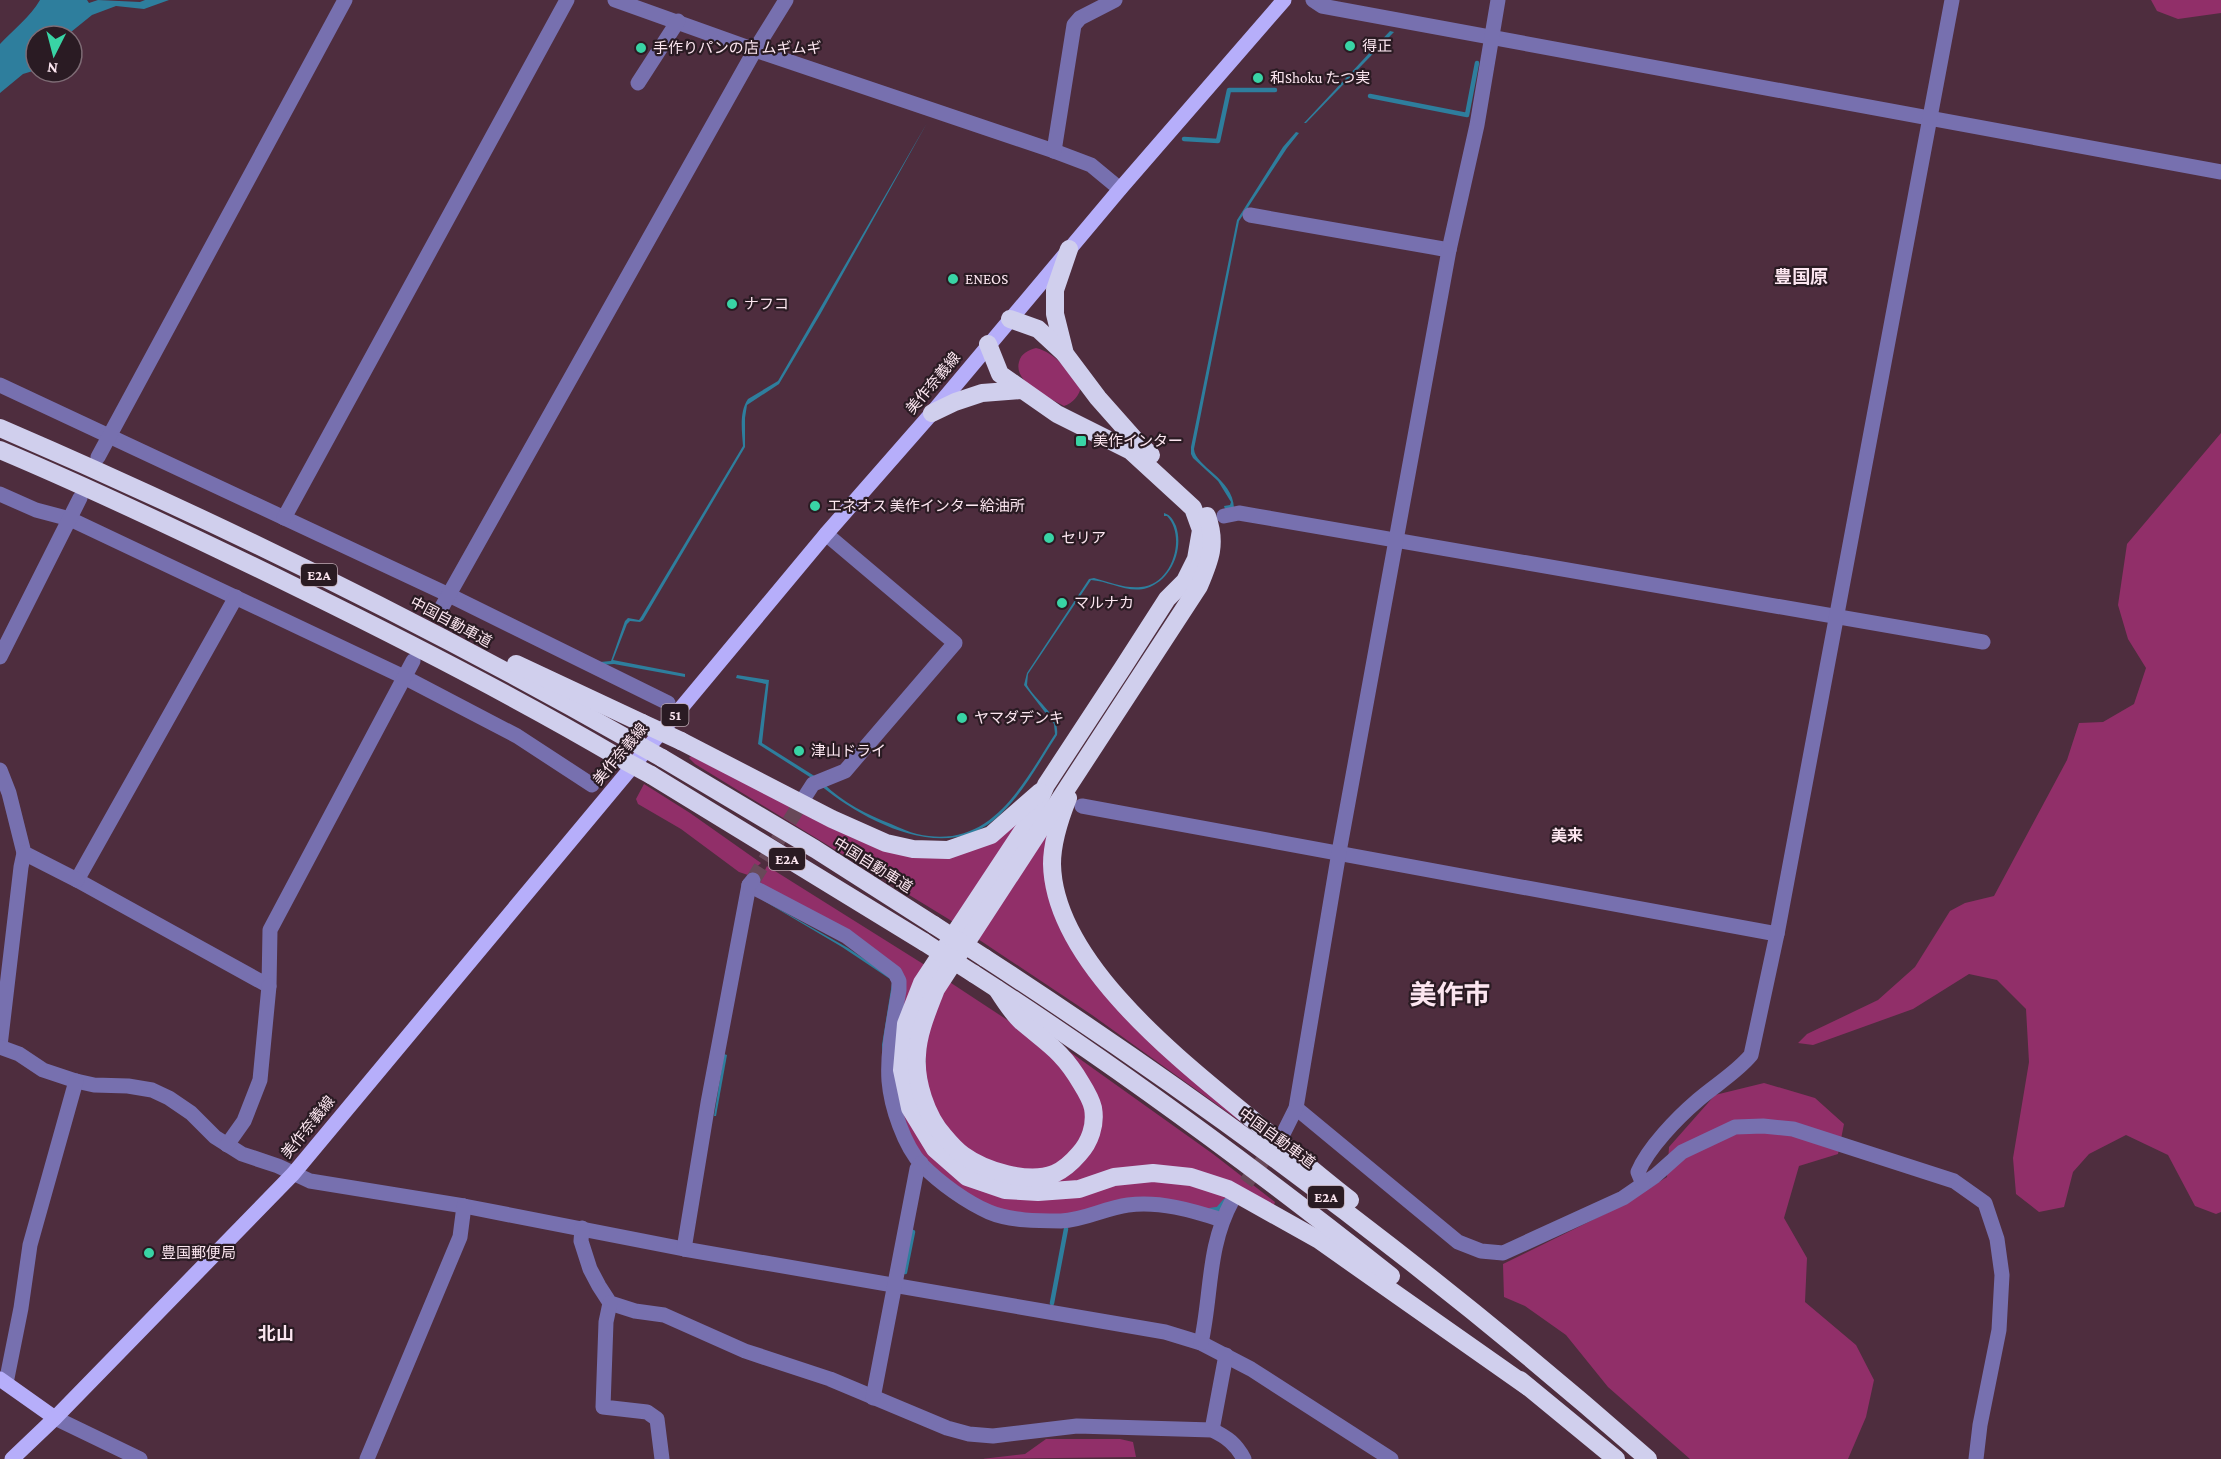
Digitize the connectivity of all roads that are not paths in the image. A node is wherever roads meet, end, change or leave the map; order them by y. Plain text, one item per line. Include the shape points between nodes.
1 (345, 0) edge
2 (567, 0) edge
3 (615, 0) edge
4 (786, 0) edge
5 (1115, 0) edge
6 (1284, 0) edge
7 (1313, 0) edge
8 (1498, 0) edge
9 (1952, 0) edge
10 (678, 21) junction
11 (1491, 37) junction
12 (755, 50) junction
13 (638, 83) dead end
14 (1930, 117) junction
15 (1054, 151) junction
16 (2221, 172) edge
17 (1120, 189) junction
18 (1250, 215) dead end
19 (1069, 249) junction
20 (1449, 250) junction
21 (1010, 319) junction
22 (988, 344) junction
23 (1065, 354) junction
24 (0, 385) edge
25 (1021, 390) junction
26 (933, 413) junction
27 (0, 428) edge
28 (108, 436) junction
29 (0, 450) edge
30 (98, 457) dead end
31 (0, 494) edge
32 (80, 498) dead end
33 (1224, 516) dead end
34 (284, 518) junction
35 (70, 519) junction
36 (826, 534) junction
37 (1396, 540) junction
38 (350, 590) junction
39 (449, 595) junction
40 (236, 597) junction
41 (438, 614) dead end
42 (1836, 617) junction
43 (1983, 642) dead end
44 (0, 657) edge
45 (413, 661) dead end
46 (404, 678) junction
47 (668, 703) dead end
48 (1080, 769) junction
49 (0, 770) edge
50 (592, 785) dead end
51 (1047, 785) junction
52 (804, 798) tunnel mouth
53 (1082, 806) dead end
54 (1339, 852) junction
55 (24, 853) junction
56 (77, 880) junction
57 (1777, 934) junction
58 (268, 986) junction
59 (997, 989) junction
60 (0, 1046) edge
61 (76, 1081) junction
62 (1296, 1108) junction
63 (1284, 1132) tunnel mouth
64 (227, 1145) junction
65 (921, 1163) junction
66 (293, 1174) junction
67 (1643, 1184) junction
68 (1232, 1200) tunnel mouth
69 (464, 1206) junction
70 (1222, 1220) junction
71 (582, 1228) junction
72 (684, 1249) junction
73 (1425, 1274) junction
74 (896, 1285) junction
75 (610, 1303) junction
76 (1201, 1343) junction
77 (1226, 1355) junction
78 (3, 1381) edge
79 (1528, 1387) junction
80 (873, 1398) junction
81 (55, 1418) junction
82 (1212, 1430) junction
83 (1372, 1454) edge
84 (12, 1459) edge
85 (140, 1459) edge
86 (367, 1459) edge
87 (662, 1459) edge
88 (1244, 1459) edge
89 (1391, 1459) edge
90 (1616, 1459) edge
91 (1648, 1459) edge
92 (1976, 1459) edge

1 - 28 street
2 - 34 street
3 - 10 street
4 - 12 street
5 - 15 street via 1074,25
6 - 17 main road, 美作奈義線 / 51
7 - 11 street via 1322,6
8 - 11 street
9 - 14 street
10 - 12 street
10 - 13 street
11 - 14 street
11 - 20 street via 1477,125
12 - 15 street
12 - 39 street
14 - 16 street
14 - 42 street
15 - 17 street via 1090,165
17 - 19 main road, 美作奈義線 / 51
18 - 20 street
19 - 21 main road, 美作奈義線 / 51
19 - 23 highway via 1055,290 1055,314
20 - 37 street
21 - 22 main road, 美作奈義線 / 51
21 - 23 highway via 1038,329
22 - 25 highway via 1000,374
22 - 26 main road, 美作奈義線 / 51
23 - 48 highway via 1137,442 1204,504 1212,531 1211,557 1199,586
24 - 28 street
25 - 26 highway via 982,393
25 - 51 highway via 1057,414 1131,451 1193,507 1201,530 1196,559 1185,581 1167,599
26 - 36 main road, 美作奈義線 / 51
27 - 38 highway, 中国自動車道 / E2A via 209,521
28 - 30 street
28 - 34 street
29 - 59 highway, E2A, bridge via 206,543 451,664 651,775
31 - 35 street
32 - 35 street
33 - 37 street via 1239,513
34 - 39 street
35 - 40 street
35 - 44 street
36 - 52 street via 955,643 845,771 813,784
36 - 66 main road, 美作奈義線 / 51
37 - 42 street
37 - 54 street
38 - 51 highway, bridge via 681,741 886,843 948,850 991,835
38 - 73 highway, 中国自動車道 / E2A, bridge via 630,740 815,849 1081,1021 1250,1140
39 - 41 street
39 - 47 street
40 - 46 street
40 - 56 street
42 - 43 street
42 - 57 street
45 - 46 street
46 - 50 street via 517,736
46 - 58 street via 270,930
48 - 59 highway via 936,990 920,1033 917,1055 918,1078 932,1117 963,1155 1008,1174 1035,1178 1056,1173 1088,1144 1093,1109 1069,1063 1020,1020
48 - 73 highway via 1059,827 1052,864 1064,917 1085,954 1114,994 1153,1034 1300,1160 1408,1245
49 - 55 street
51 - 79 highway via 1033,815 922,983 906,1024 902,1070 910,1108 935,1149 967,1177 1005,1190 1079,1189 1114,1177 1153,1173 1191,1177 1228,1189 1319,1240
53 - 54 street
54 - 57 street
54 - 62 street
55 - 56 street
55 - 60 street
56 - 58 street
57 - 67 street via 1751,1055 1666,1132 1641,1164 1638,1172
58 - 64 street via 260,1080 244,1121
59 - 79 highway, E2A via 1221,1144
60 - 61 street via 43,1070
61 - 64 street via 152,1090 191,1113
61 - 78 street via 30,1245 21,1308
62 - 63 street
62 - 67 street via 1458,1242 1481,1251 1503,1253 1623,1198
64 - 66 street
65 - 70 street via 964,1198 1007,1217 1077,1219 1127,1205 1159,1204
65 - 72 street via 903,1131 889,1083 888,1049 899,990 896,973 846,936 751,882
65 - 74 street
66 - 69 street via 324,1184
66 - 81 main road, 美作奈義線 / 51
67 - 92 street via 1682,1152 1713,1136 1735,1127 1763,1126 1793,1129 1954,1181 1985,1203 1997,1239 2002,1275 1999,1330
68 - 70 street
69 - 71 street
69 - 86 street via 460,1236
70 - 76 street via 1215,1239
71 - 72 street
71 - 75 street via 581,1240 591,1269
72 - 74 street
73 - 91 highway, 中国自動車道 / E2A
74 - 76 street via 1165,1332
74 - 80 street
75 - 80 street via 664,1315 745,1351 796,1366
75 - 87 street via 603,1407 646,1412 657,1419
76 - 77 street
77 - 82 street
77 - 83 street
78 - 81 main road
79 - 90 highway, E2A
80 - 82 street via 947,1428 985,1436 1077,1426
81 - 84 main road, 美作奈義線 / 51
81 - 85 street
82 - 88 street via 1224,1435
83 - 89 street

